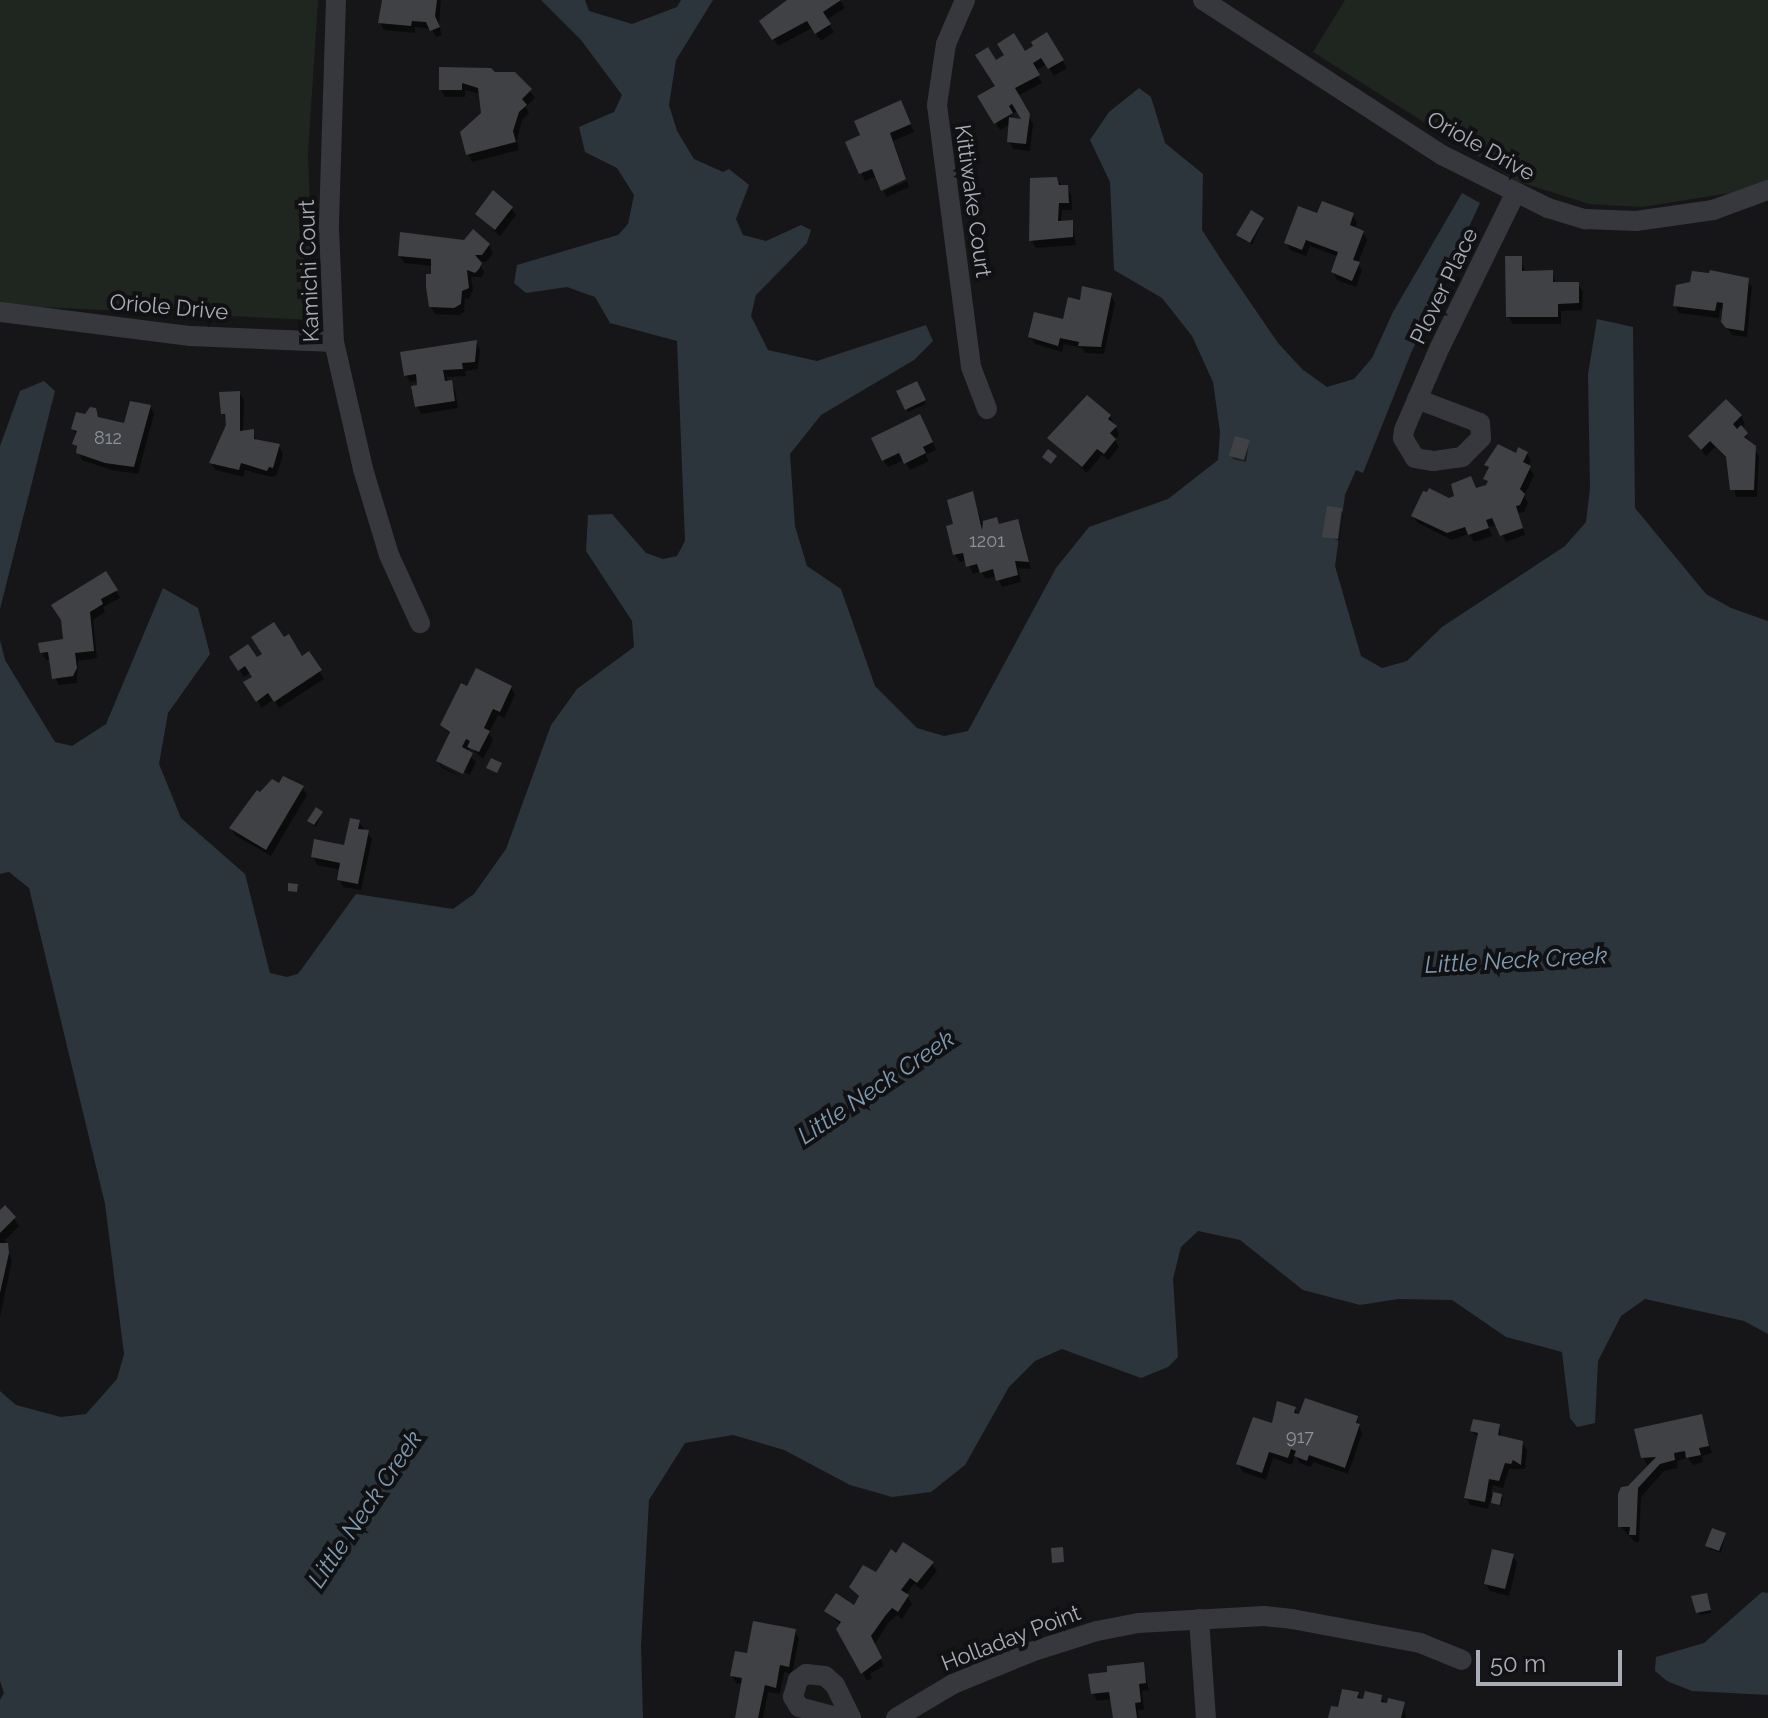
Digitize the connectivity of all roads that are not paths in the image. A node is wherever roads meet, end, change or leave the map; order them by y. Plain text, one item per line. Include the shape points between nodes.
1 (336, 0) edge
2 (965, 0) edge
3 (1203, 0) edge
4 (1768, 190) edge
5 (1515, 194) junction
6 (0, 312) edge
7 (334, 342) junction
8 (1417, 399) dead end
9 (987, 409) dead end
10 (420, 623) dead end
11 (1199, 1619) junction
12 (1462, 1660) dead end
13 (840, 1718) edge
14 (851, 1718) edge
15 (896, 1718) edge
16 (1206, 1718) edge

1 - 7 street, Kamichi Court via 329,229
2 - 9 street, Kittiwake Court via 946,44 937,117 971,367
3 - 5 street, Oriole Drive via 1442,155
4 - 5 street, Oriole Drive via 1713,210 1623,222 1585,219
5 - 8 street, Plover Place
6 - 7 street, Oriole Drive via 190,336
7 - 10 street, Kamichi Court via 389,555
11 - 12 street, Holladay Point via 1264,1616 1347,1627 1420,1643
11 - 15 street, Holladay Point via 1097,1631 1031,1652 953,1684
11 - 16 street
13 - 14 street via 799,1707 793,1697 798,1680 806,1674 825,1676

